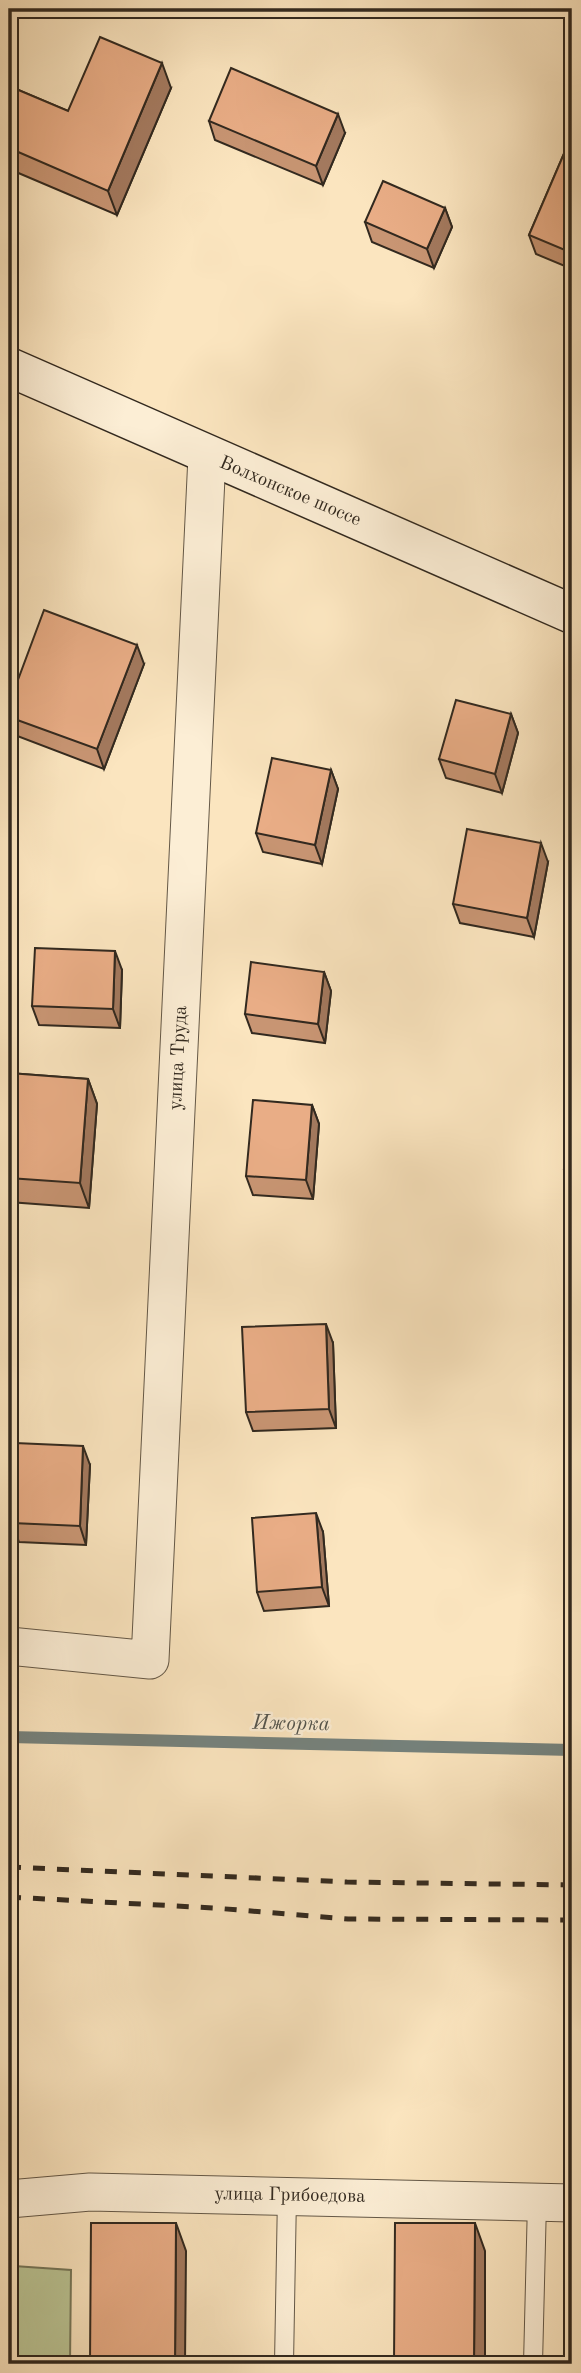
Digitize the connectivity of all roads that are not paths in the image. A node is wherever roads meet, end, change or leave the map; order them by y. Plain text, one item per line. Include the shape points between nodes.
1 (9, 368) edge
2 (207, 456) junction
3 (572, 614) edge
4 (9, 1646) edge
5 (287, 2195) junction
6 (9, 2199) edge
7 (555, 2202) edge
8 (284, 2364) edge
9 (533, 2364) edge

1 - 2 street, Волхонское шоссе
2 - 3 street, Волхонское шоссе
2 - 4 street, улица Труда via 150,1660
5 - 6 street, улица Грибоедова via 90,2192
5 - 7 street, улица Грибоедова
5 - 8 lane
7 - 9 lane

